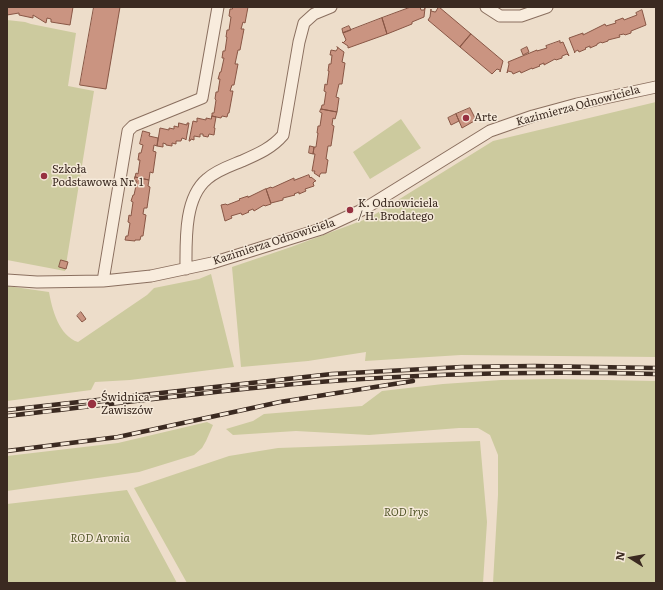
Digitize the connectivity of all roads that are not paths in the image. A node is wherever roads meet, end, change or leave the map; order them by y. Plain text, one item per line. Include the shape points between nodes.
1 (218, 7) edge
2 (331, 7) edge
3 (486, 7) edge
4 (548, 7) edge
5 (656, 87) edge
6 (186, 269) junction
7 (7, 280) edge
8 (103, 281) junction

1 - 8 street via 202,98 132,126 128,131
2 - 6 street via 314,14 304,23 282,135 262,153 221,170 198,188 191,207 186,241
3 - 4 street via 500,16 521,16
5 - 6 street, Kazimierza Odnowiciela via 577,104 490,131 364,209 321,229
6 - 8 street, Kazimierza Odnowiciela
7 - 8 street, Kazimierza Odnowiciela

